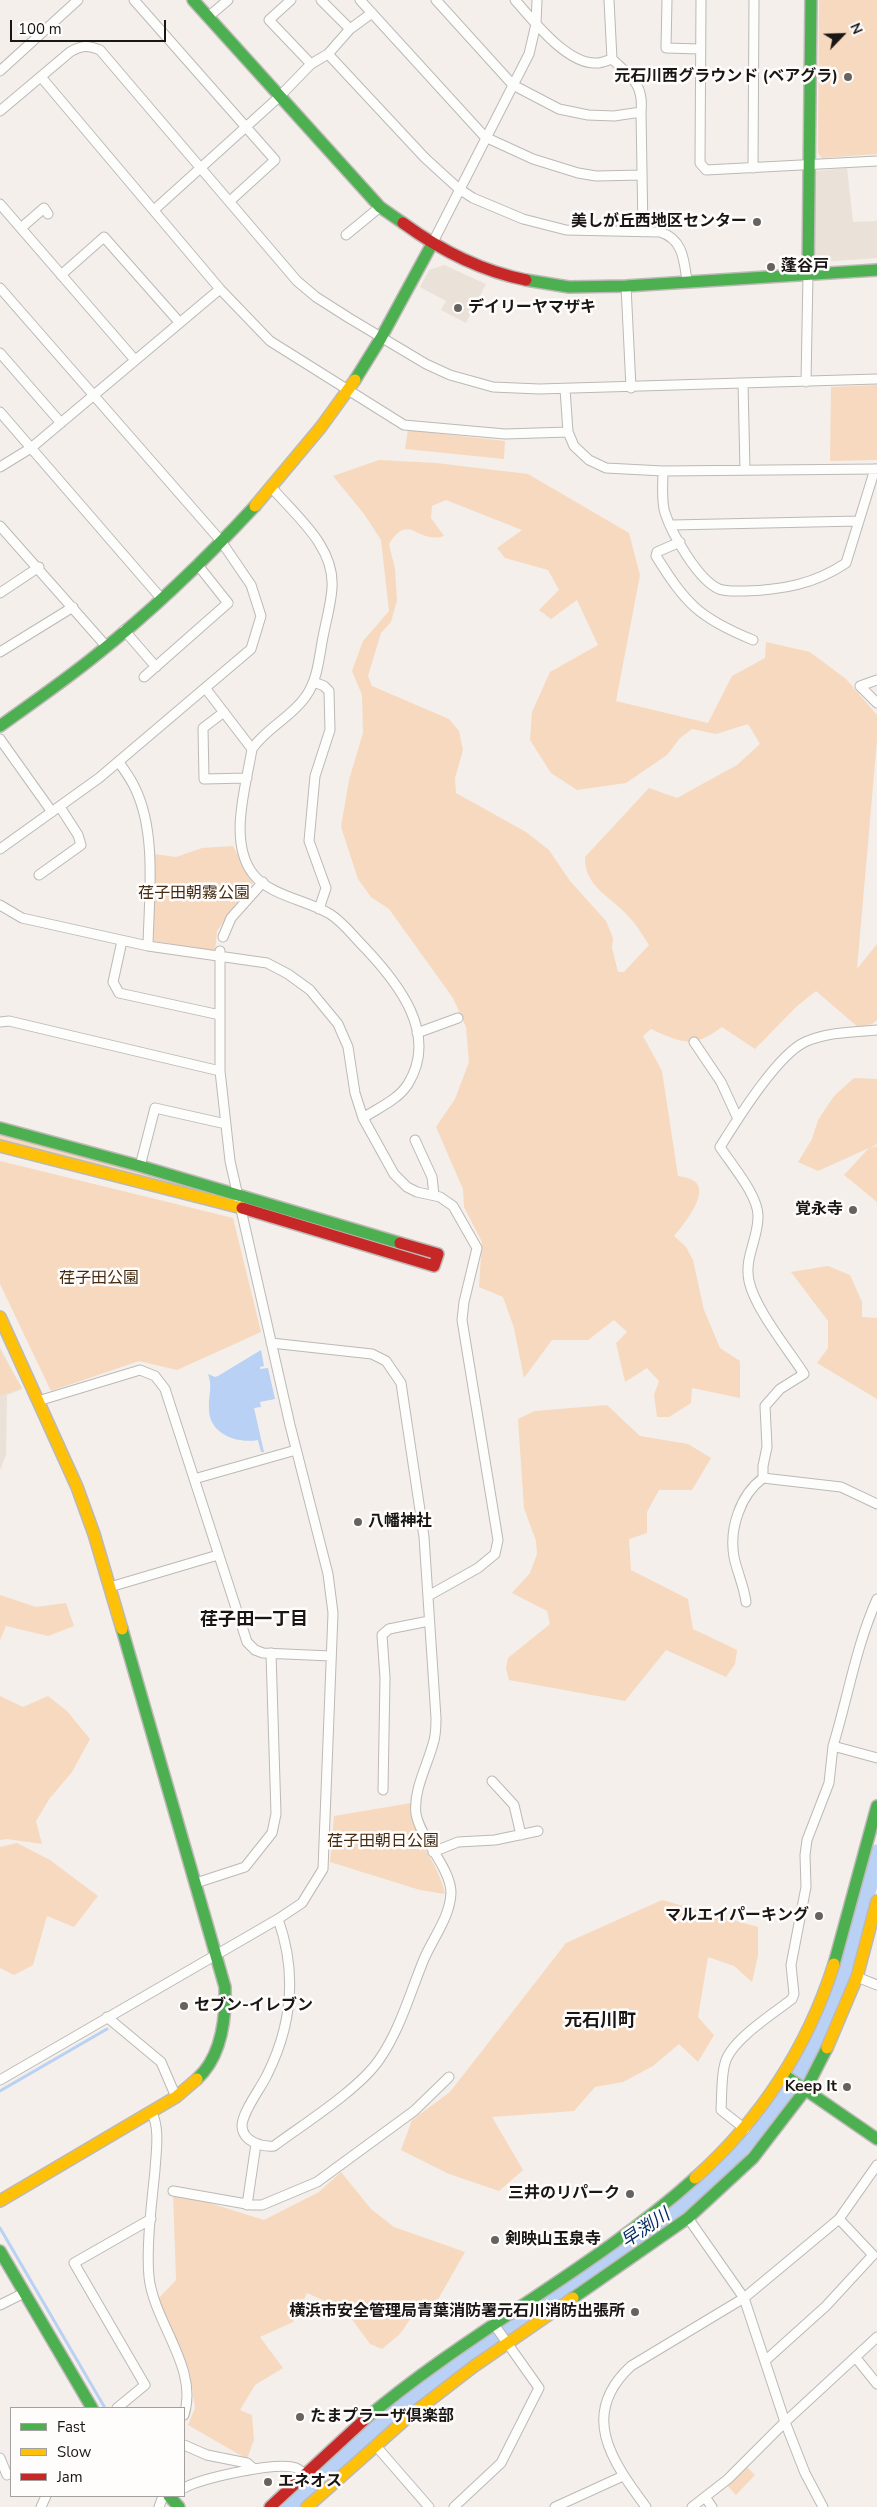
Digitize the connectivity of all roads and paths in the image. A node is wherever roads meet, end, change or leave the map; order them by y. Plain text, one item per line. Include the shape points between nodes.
1 (78, 0) edge
2 (134, 0) edge
3 (193, 0) edge
4 (228, 0) edge
5 (291, 0) edge
6 (321, 0) edge
7 (360, 0) edge
8 (436, 0) edge
9 (515, 0) edge
10 (537, 0) edge
11 (609, 0) edge
12 (667, 0) edge
13 (702, 0) edge
14 (754, 0) edge
15 (811, 0) edge
16 (372, 13) junction
17 (208, 17) junction
18 (536, 24) junction
19 (350, 29) junction
20 (700, 49) junction
21 (328, 54) junction
22 (612, 59) junction
23 (311, 64) junction
24 (0, 70) edge
25 (41, 76) junction
26 (513, 85) junction
27 (278, 97) junction
28 (0, 111) edge
29 (641, 112) junction
30 (246, 126) junction
31 (485, 136) junction
32 (877, 161) edge
33 (808, 164) junction
34 (199, 168) junction
35 (753, 168) junction
36 (642, 175) junction
37 (459, 189) junction
38 (230, 201) junction
39 (0, 204) edge
40 (380, 206) junction
41 (154, 210) junction
42 (48, 214) dead end
43 (21, 228) junction
44 (643, 232) junction
45 (346, 235) dead end
46 (432, 244) junction
47 (877, 270) edge
48 (61, 274) junction
49 (808, 274) junction
50 (687, 281) junction
51 (626, 286) junction
52 (0, 288) edge
53 (220, 289) junction
54 (180, 323) junction
55 (382, 338) junction
56 (0, 353) edge
57 (135, 360) junction
58 (877, 379) edge
59 (806, 382) junction
60 (743, 383) junction
61 (631, 388) junction
62 (565, 389) junction
63 (348, 392) junction
64 (93, 396) junction
65 (0, 412) edge
66 (61, 423) junction
67 (568, 432) junction
68 (31, 448) junction
69 (0, 467) edge
70 (876, 469) edge
71 (745, 470) junction
72 (663, 471) junction
73 (273, 489) junction
74 (859, 521) junction
75 (672, 525) junction
76 (1, 529) edge
77 (221, 541) junction
78 (680, 542) junction
79 (196, 564) junction
80 (39, 567) junction
81 (0, 593) edge
82 (160, 597) junction
83 (73, 607) junction
84 (124, 630) junction
85 (753, 640) dead end
86 (106, 646) junction
87 (0, 652) edge
88 (156, 666) junction
89 (144, 677) dead end
90 (877, 680) edge
91 (314, 682) junction
92 (206, 689) junction
93 (877, 703) edge
94 (224, 712) junction
95 (0, 726) edge
96 (0, 739) edge
97 (252, 749) junction
98 (118, 762) junction
99 (247, 778) junction
100 (56, 810) junction
101 (0, 849) edge
102 (39, 876) dead end
103 (263, 882) junction
104 (0, 905) edge
105 (318, 909) junction
106 (223, 937) dead end
107 (122, 941) junction
108 (148, 946) junction
109 (220, 955) junction
110 (220, 1015) junction
111 (458, 1018) dead end
112 (0, 1022) edge
113 (877, 1030) edge
114 (417, 1032) junction
115 (694, 1042) dead end
116 (220, 1071) junction
117 (363, 1118) junction
118 (738, 1119) junction
119 (226, 1124) junction
120 (0, 1128) edge
121 (415, 1140) dead end
122 (0, 1146) edge
123 (140, 1166) junction
124 (236, 1194) junction
125 (434, 1195) junction
126 (241, 1208) junction
127 (0, 1317) edge
128 (271, 1343) junction
129 (38, 1401) junction
130 (296, 1450) junction
131 (763, 1478) junction
132 (194, 1479) junction
133 (877, 1504) edge
134 (218, 1555) junction
135 (110, 1587) junction
136 (428, 1596) junction
137 (877, 1599) edge
138 (746, 1602) dead end
139 (429, 1621) junction
140 (271, 1653) junction
141 (331, 1656) junction
142 (833, 1746) junction
143 (877, 1758) edge
144 (492, 1781) dead end
145 (383, 1790) dead end
146 (877, 1806) edge
147 (538, 1830) dead end
148 (521, 1835) junction
149 (433, 1852) junction
150 (196, 1883) junction
151 (877, 1902) edge
152 (278, 1919) junction
153 (217, 1954) junction
154 (857, 1977) junction
155 (877, 1985) edge
156 (107, 2017) junction
157 (449, 2077) dead end
158 (0, 2080) edge
159 (795, 2082) junction
160 (176, 2097) junction
161 (152, 2113) junction
162 (746, 2129) junction
163 (877, 2139) edge
164 (256, 2144) junction
165 (877, 2165) edge
166 (173, 2191) dead end
167 (0, 2201) edge
168 (247, 2205) junction
169 (688, 2218) junction
170 (839, 2218) junction
171 (151, 2219) junction
172 (0, 2251) edge
173 (24, 2294) junction
174 (744, 2298) junction
175 (0, 2305) edge
176 (493, 2323) junction
177 (877, 2337) edge
178 (506, 2342) junction
179 (856, 2358) junction
180 (766, 2360) junction
181 (877, 2384) edge
182 (91, 2407) edge
183 (117, 2407) edge
184 (185, 2408) edge
185 (785, 2422) junction
186 (185, 2445) edge
187 (376, 2446) junction
188 (0, 2458) edge
189 (254, 2469) junction
190 (6, 2475) edge
191 (306, 2475) junction
192 (623, 2476) junction
193 (185, 2488) edge
194 (167, 2497) edge
195 (169, 2497) edge
196 (705, 2497) junction
197 (159, 2507) edge
198 (179, 2507) edge
199 (270, 2507) edge
200 (306, 2507) edge
201 (429, 2507) edge
202 (454, 2507) edge
203 (555, 2507) edge
204 (646, 2507) edge
205 (692, 2507) edge
206 (712, 2507) edge
207 (823, 2507) edge

1 - 24 street
2 - 30 street
3 - 17 street
4 - 17 street
5 - 23 street via 269,20
6 - 19 street
7 - 16 street
8 - 26 street
9 - 18 street
10 - 18 street
11 - 22 street
12 - 20 street via 666,48
13 - 20 street
14 - 35 street
15 - 33 street
16 - 19 street
16 - 31 street
17 - 27 street
18 - 22 street via 576,58 596,63
18 - 26 street via 528,54
19 - 21 street
20 - 35 street via 700,163 706,170
21 - 23 street
21 - 37 street via 425,158
22 - 29 street via 638,84 643,97
23 - 27 street
25 - 28 street
25 - 34 street via 80,46 100,50
25 - 41 street
26 - 29 street via 560,109 588,115
26 - 31 street
27 - 30 street
27 - 40 street
29 - 36 street
30 - 34 street
30 - 38 street via 275,160
31 - 36 street via 533,160 578,173
31 - 37 street
32 - 33 street
33 - 35 street
33 - 49 street
34 - 38 street
34 - 41 street
36 - 44 street
37 - 44 street via 523,219 566,230
37 - 46 street
38 - 55 street via 307,290
39 - 43 street
40 - 45 street
40 - 46 street
41 - 53 street
42 - 43 street via 44,208
43 - 48 street
44 - 50 street via 660,232 678,242
46 - 51 street via 490,270 524,280 569,287
46 - 55 street
47 - 49 street
48 - 54 street via 104,237
48 - 57 street
49 - 50 street
49 - 59 street
50 - 51 street
51 - 61 street
52 - 64 street
53 - 54 street
53 - 63 street via 270,341
54 - 57 street
55 - 62 street via 426,364 472,383 494,387
55 - 63 street
56 - 66 street
57 - 64 street
58 - 59 street
59 - 60 street
60 - 61 street
60 - 71 street
61 - 62 street
62 - 67 street
63 - 67 street via 404,425 505,434
63 - 73 street
64 - 66 street
64 - 77 street
65 - 68 street
66 - 68 street
67 - 72 street via 574,446 588,460 606,468
68 - 69 street
68 - 82 street
70 - 71 street
70 - 74 street
71 - 72 street
72 - 75 street via 665,512
73 - 77 street
73 - 91 street via 320,543 330,566 332,588
74 - 75 street
74 - 78 street via 846,563 799,585 769,590 728,592 718,589 702,578
75 - 78 street
76 - 80 street
77 - 79 street
77 - 92 street via 251,585 261,616 250,649
78 - 85 street via 657,552 656,556 680,594 703,616
79 - 82 street
79 - 88 street via 228,603
80 - 81 street
80 - 83 street
82 - 84 street
83 - 86 street
83 - 87 street
84 - 86 street
84 - 88 street
86 - 95 street
88 - 89 street
90 - 93 street via 860,686
91 - 97 street via 292,712
91 - 105 street via 329,691 330,730 315,776 309,841 326,888
92 - 94 street
92 - 98 street
94 - 97 street
94 - 99 street via 203,728 204,779
96 - 100 street
97 - 99 street
98 - 100 street
98 - 108 street via 135,787 149,836
99 - 103 street via 239,831 240,846 254,875
100 - 101 street
100 - 102 street via 78,835 81,845
103 - 105 street
103 - 106 street via 231,918
104 - 107 street via 22,918
105 - 114 street via 330,914 392,976 407,999
107 - 108 street
107 - 110 street via 113,982 119,993
108 - 109 street
109 - 110 street
109 - 117 street via 267,963 310,990 326,1008 338,1024 348,1047 355,1093
110 - 116 street
111 - 114 street
112 - 116 street via 9,1021
113 - 118 street via 828,1034 794,1048
114 - 117 street via 419,1046 408,1083 398,1096
115 - 118 street via 721,1082
116 - 119 street
117 - 125 street via 394,1174 406,1187
118 - 131 street via 720,1147 755,1201 759,1216 749,1257 749,1282 768,1320 804,1374 780,1389 765,1406 767,1447
119 - 123 street via 155,1108
119 - 124 street
120 - 123 street
121 - 125 street via 432,1177
122 - 126 street
123 - 124 street
124 - 126 street
124 - 126 street via 438,1254 434,1266
125 - 136 street via 453,1206 477,1248 462,1320 498,1540 495,1554 484,1563
126 - 128 street
127 - 129 street
128 - 130 street
128 - 136 street via 372,1354 386,1361 396,1374 401,1383 424,1537
129 - 132 street via 140,1370 155,1376 165,1389
129 - 135 street via 77,1487
130 - 132 street
130 - 141 street via 328,1574 333,1613
131 - 133 street via 841,1487
131 - 138 street via 752,1485 741,1505 733,1541 734,1558
132 - 134 street
134 - 135 street
134 - 140 street via 247,1642 255,1650
135 - 150 street
136 - 139 street
137 - 142 street via 853,1666
139 - 145 street via 389,1629 382,1635 385,1678
139 - 149 street via 436,1718 434,1742 418,1791 416,1812 420,1828
140 - 141 street
140 - 150 street via 276,1814 272,1833 245,1867
141 - 152 street via 323,1869 302,1903
142 - 143 street
142 - 162 street via 829,1783 806,1846 806,1887 790,1965 794,1994 733,2048 725,2063 721,2110
144 - 148 street via 514,1805
146 - 159 street via 823,1998
147 - 148 street
148 - 149 street via 458,1842
149 - 164 street via 451,1890 450,1907 424,1958 396,2030 379,2060 363,2078 274,2146
150 - 153 street
151 - 154 street
152 - 153 street
152 - 164 street via 286,1942 288,2012 284,2038 243,2120 242,2129
153 - 156 street
153 - 160 street via 226,1987 222,2032 211,2060 200,2076
154 - 155 street
154 - 159 street via 834,2034
156 - 158 street
156 - 160 street via 161,2062
157 - 168 street via 414,2111 317,2182 262,2205
159 - 162 street
159 - 163 street
159 - 169 street via 753,2158
160 - 161 street
161 - 167 street
161 - 171 street via 156,2121 156,2156
162 - 176 street via 674,2197
164 - 168 street
165 - 170 street
166 - 168 street
169 - 174 street
169 - 178 street
170 - 174 street
170 - 180 street via 873,2255 826,2306
171 - 183 street via 74,2263 145,2385
171 - 184 street via 149,2277 184,2376
172 - 173 street
173 - 175 street
173 - 182 street
174 - 180 street
174 - 192 street via 631,2366 619,2378 604,2404 603,2426
176 - 178 street
176 - 191 street via 364,2421
177 - 179 street
178 - 187 street
178 - 202 street via 540,2388 501,2463
179 - 181 street
179 - 185 street
180 - 185 street
185 - 196 street via 728,2479
185 - 207 street
186 - 189 street via 207,2455 247,2463
187 - 200 street
187 - 201 street
188 - 190 street
189 - 191 street via 296,2467
189 - 193 street
191 - 199 street
192 - 203 street
192 - 204 street
194 - 197 street
195 - 198 street
196 - 205 street
196 - 206 street

